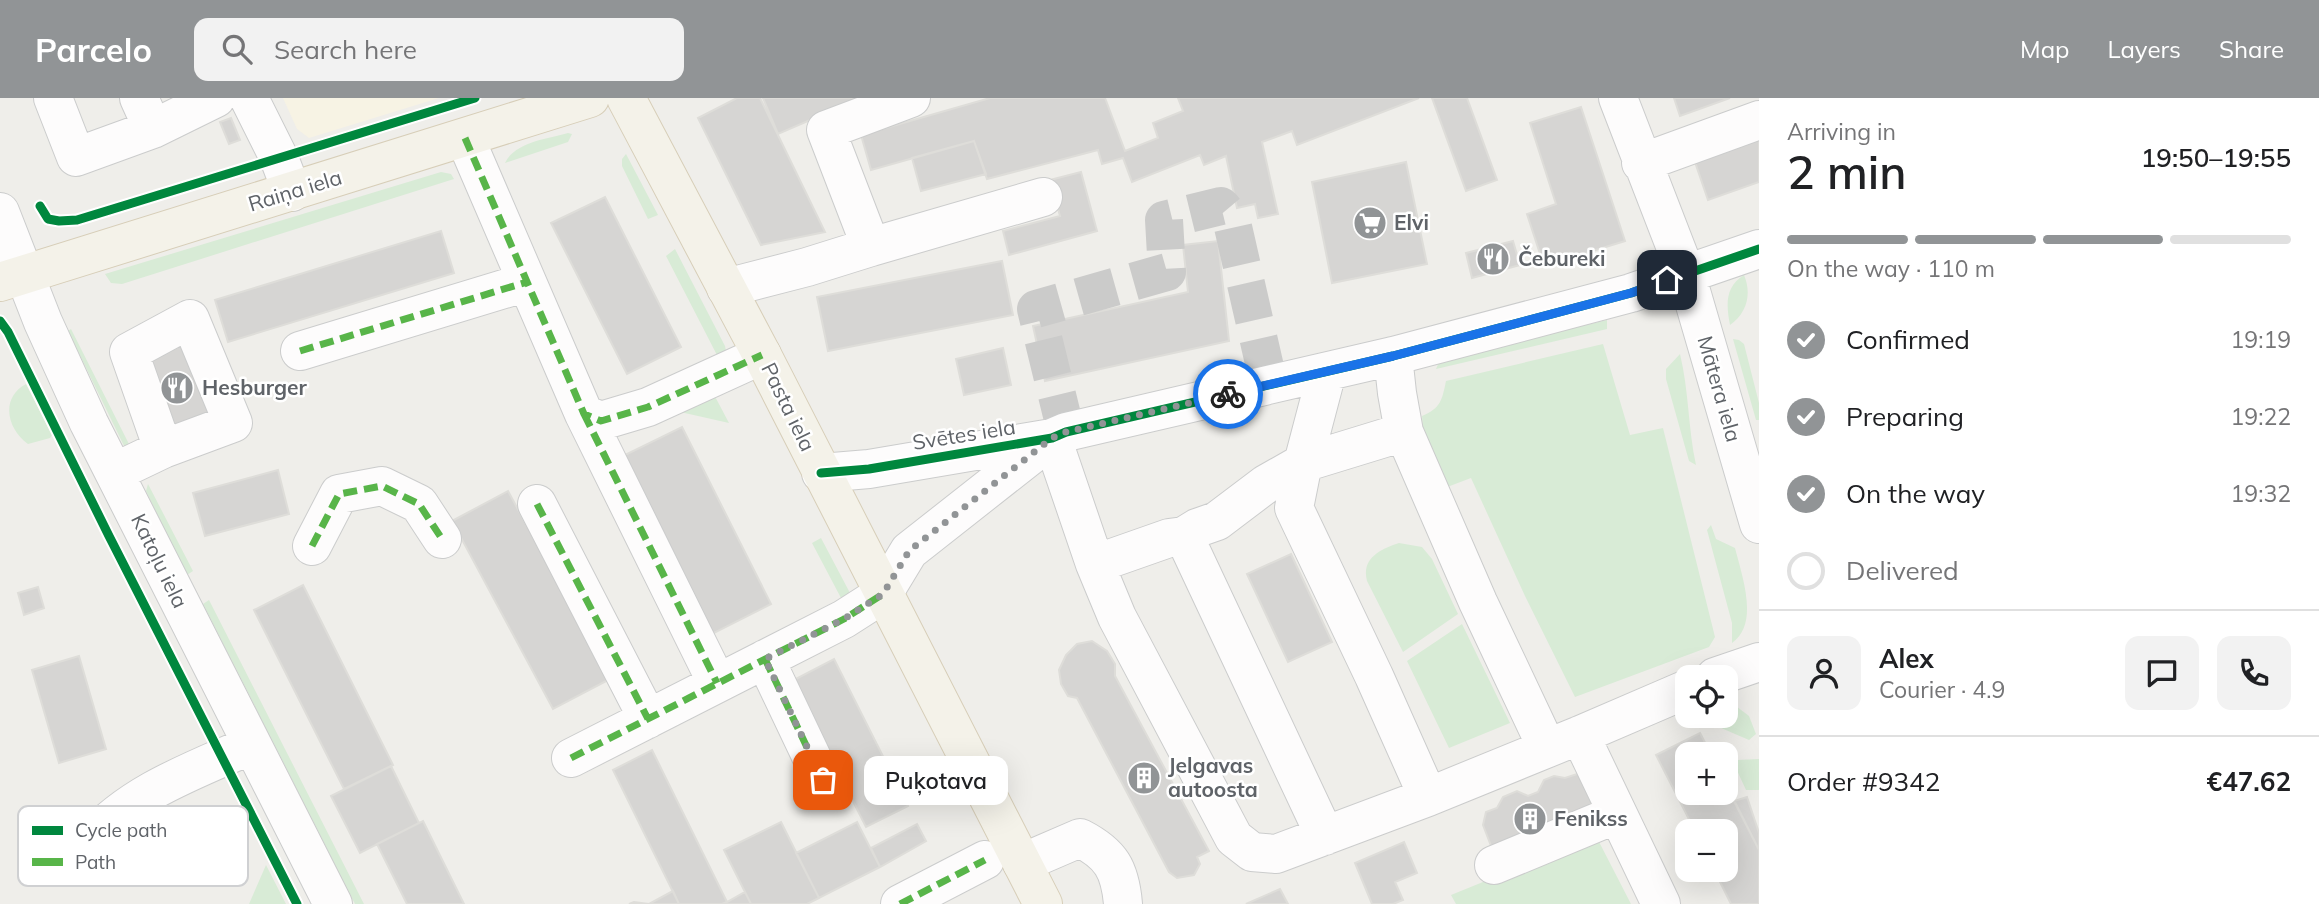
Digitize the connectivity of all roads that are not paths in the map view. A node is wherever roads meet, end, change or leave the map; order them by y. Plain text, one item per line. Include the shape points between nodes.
1 (53, 98) edge
2 (216, 98) edge
3 (249, 98) edge
4 (590, 98) edge
5 (626, 98) edge
6 (911, 98) edge
7 (1618, 98) edge
8 (146, 114) edge
9 (1759, 120) edge
10 (465, 138) junction
11 (1641, 163) junction
12 (292, 192) junction
13 (1042, 197) dead end
14 (0, 212) edge
15 (871, 247) junction
16 (1759, 249) edge
17 (1686, 274) junction
18 (12, 279) edge
19 (527, 282) junction
20 (726, 288) junction
21 (300, 351) dead end
22 (762, 355) junction
23 (1393, 356) junction
24 (1327, 372) junction
25 (584, 414) junction
26 (1404, 432) junction
27 (1052, 438) junction
28 (163, 449) junction
29 (1303, 463) junction
30 (115, 472) junction
31 (821, 472) junction
32 (537, 504) dead end
33 (1759, 524) edge
34 (1184, 536) junction
35 (442, 539) dead end
36 (312, 546) dead end
37 (1095, 564) junction
38 (883, 594) junction
39 (765, 659) junction
40 (1759, 662) edge
41 (1738, 669) edge
42 (717, 683) junction
43 (1675, 694) edge
44 (648, 719) junction
45 (1564, 742) junction
46 (251, 745) junction
47 (572, 758) dead end
48 (823, 780) dead end
49 (1428, 797) junction
50 (127, 806) edge
51 (1617, 814) junction
52 (1325, 836) junction
53 (1004, 862) junction
54 (1494, 865) dead end
55 (333, 904) edge
56 (900, 904) edge
57 (1043, 904) edge
58 (1123, 904) edge
59 (1661, 904) edge

1 - 8 street via 75,157
2 - 8 street
3 - 12 street
4 - 10 main road, Raiņa iela
5 - 20 main road, Pasta iela
6 - 15 street via 826,130
7 - 11 street, Mātera iela
9 - 11 street
10 - 12 main road, Raiņa iela
10 - 19 street
11 - 17 street, Mātera iela
12 - 18 main road, Raiņa iela
13 - 15 street
14 - 18 street, Katoļu iela
15 - 20 street
16 - 17 street, Svētes iela
17 - 23 street, Svētes iela
17 - 33 street, Mātera iela
18 - 30 street, Katoļu iela
19 - 21 street
19 - 25 street
20 - 22 main road, Pasta iela
22 - 25 street via 648,407 601,421
22 - 31 main road, Pasta iela
23 - 24 street, Svētes iela
23 - 26 street
24 - 27 street, Svētes iela
24 - 29 street
25 - 42 street
26 - 29 street
26 - 45 street via 1478,602
27 - 31 street, Svētes iela via 869,469
27 - 37 street
27 - 38 street, Svētes iela via 909,551
28 - 28 street via 129,352 190,319 233,423
28 - 30 street
29 - 34 street via 1217,521
29 - 49 street via 1294,508
30 - 46 street, Katoļu iela
31 - 38 main road, Pasta iela
32 - 44 street
34 - 37 street
34 - 52 street
35 - 36 street via 419,504 382,486 339,494
37 - 52 street via 1117,617 1234,838 1252,852 1276,854
38 - 39 street
38 - 53 main road, Pasta iela
39 - 42 street
39 - 48 street
40 - 41 street
42 - 44 street
43 - 45 street
44 - 47 street
45 - 49 street
45 - 51 street
46 - 50 street
46 - 55 street, Katoļu iela
49 - 52 street
51 - 54 street
51 - 59 street
53 - 56 street
53 - 57 main road, Pasta iela
53 - 58 street via 1080,838 1111,858

